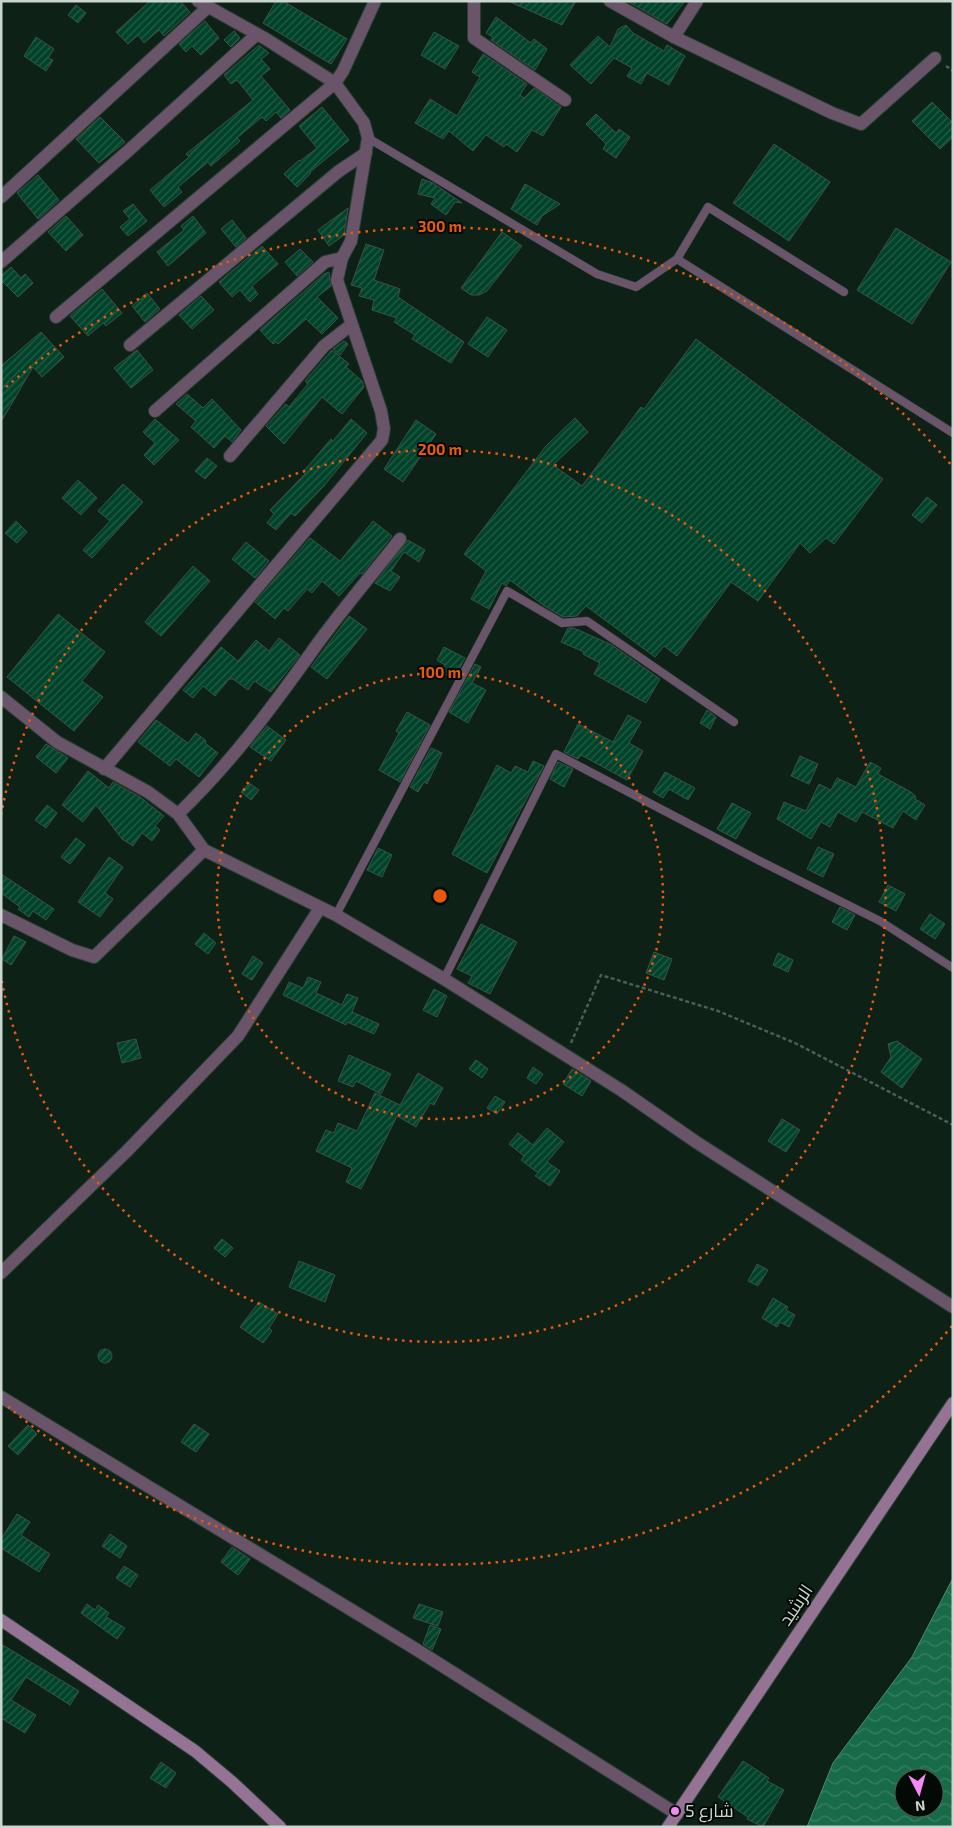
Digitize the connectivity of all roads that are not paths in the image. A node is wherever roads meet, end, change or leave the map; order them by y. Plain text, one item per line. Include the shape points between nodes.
1 (375, 1) edge
2 (474, 1) edge
3 (610, 1) edge
4 (697, 1) edge
5 (203, 4) edge
6 (256, 34) junction
7 (674, 37) junction
8 (935, 58) dead end
9 (335, 83) junction
10 (565, 100) dead end
11 (368, 138) junction
12 (366, 153) junction
13 (1, 197) edge
14 (342, 258) junction
15 (677, 259) junction
16 (1, 262) edge
17 (844, 292) dead end
18 (56, 317) dead end
19 (351, 325) junction
20 (130, 345) dead end
21 (155, 411) dead end
22 (953, 432) edge
23 (230, 456) dead end
24 (400, 539) dead end
25 (1, 697) edge
26 (734, 722) dead end
27 (104, 769) junction
28 (178, 814) junction
29 (204, 850) junction
30 (320, 908) junction
31 (1, 915) edge
32 (336, 915) junction
33 (953, 968) edge
34 (444, 979) junction
35 (1, 1273) edge
36 (953, 1307) edge
37 (1, 1397) edge
38 (953, 1403) edge
39 (1, 1620) edge
40 (677, 1814) junction
41 (280, 1827) edge
42 (668, 1827) edge

1 - 9 street
2 - 10 street via 474,38
3 - 7 street
4 - 7 street
5 - 6 street
5 - 13 street
6 - 9 street
6 - 16 street
7 - 8 street via 861,124
9 - 11 street via 364,123
9 - 18 street
11 - 12 street
11 - 15 lane via 597,274 636,287
12 - 14 street via 351,241
12 - 20 street via 339,171
14 - 19 street via 337,280
14 - 21 street via 325,262
15 - 17 lane via 708,207
15 - 22 lane
19 - 23 street via 324,346
19 - 27 street via 381,411 382,440
24 - 28 street via 313,649 240,749
25 - 27 street via 58,742
26 - 32 lane via 587,621 562,623 507,591
27 - 28 street via 148,792
28 - 29 street
29 - 30 street
29 - 31 street via 94,957 72,950
30 - 32 street
30 - 35 street via 238,1036 127,1151
32 - 34 street
33 - 34 lane via 880,921 556,754
34 - 36 street via 562,1052
37 - 40 street via 414,1648
38 - 40 main road, الرشيد
39 - 41 main road via 195,1751
40 - 42 main road, الرشيد

